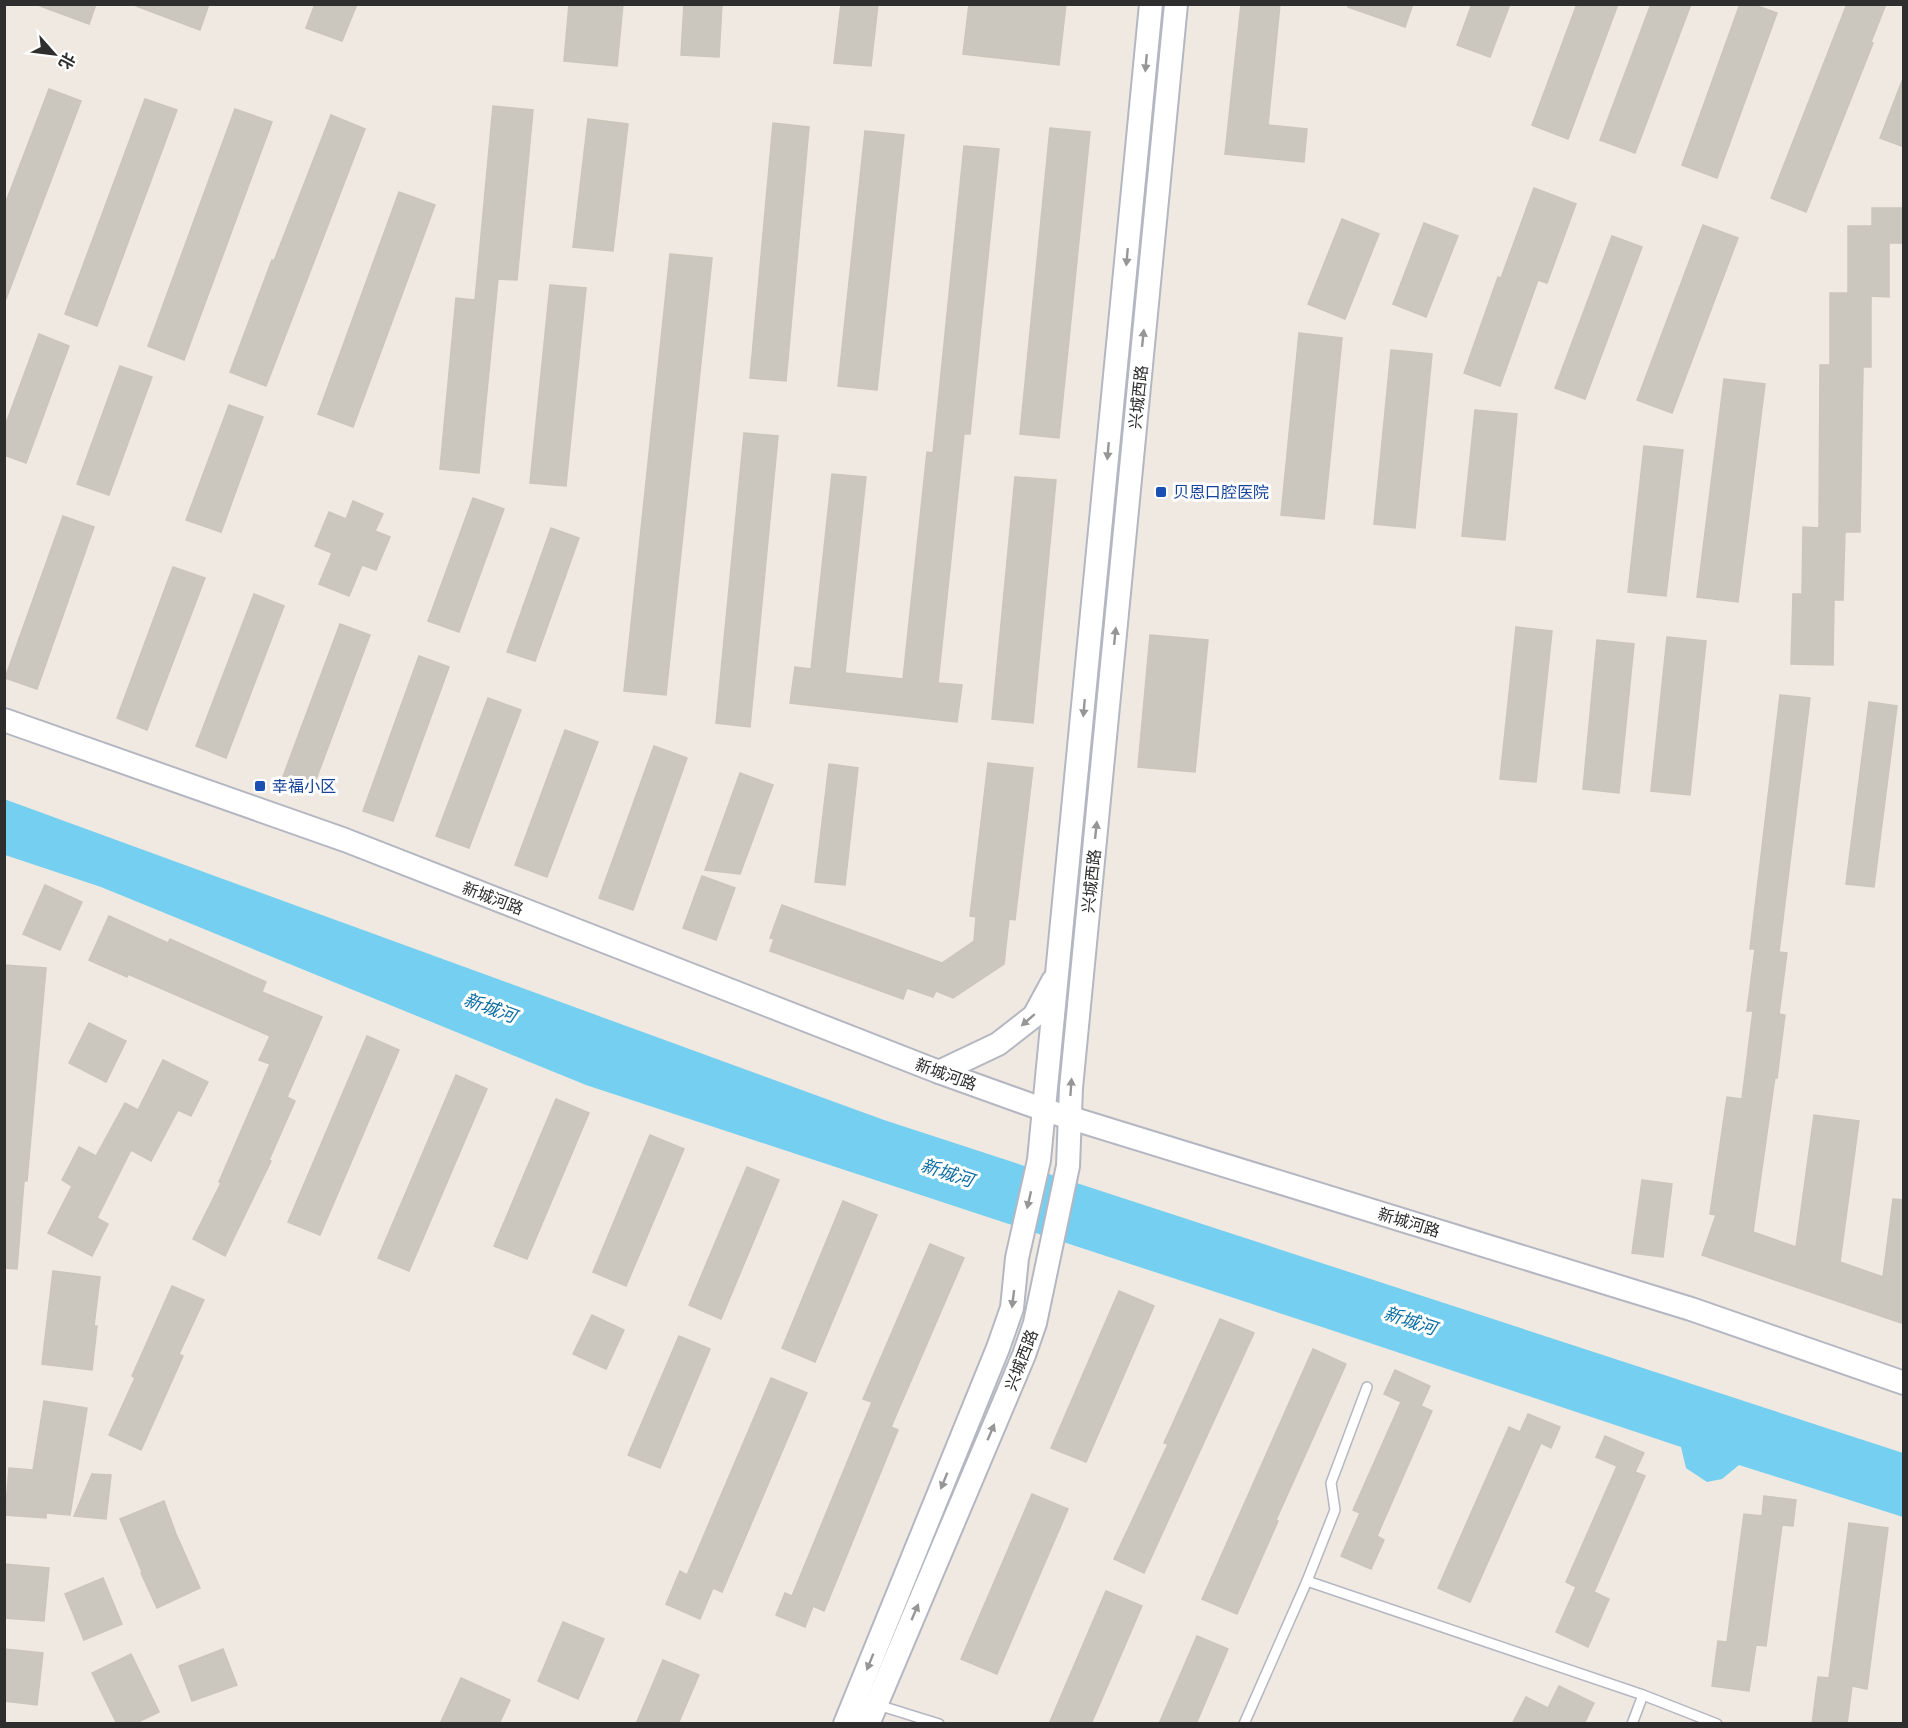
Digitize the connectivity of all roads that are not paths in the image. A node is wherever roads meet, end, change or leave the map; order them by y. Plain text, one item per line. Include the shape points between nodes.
1 (1151, 4) edge
2 (1176, 4) edge
3 (4, 720) edge
4 (1059, 971) junction
5 (939, 1072) junction
6 (1045, 1110) junction
7 (1070, 1118) junction
8 (1904, 1383) edge
9 (1367, 1387) dead end
10 (1307, 1581) junction
11 (1643, 1695) junction
12 (867, 1708) edge
13 (845, 1724) edge
14 (939, 1724) edge
15 (1244, 1724) edge
16 (1632, 1724) edge
17 (1717, 1724) edge

1 -> 4 street, 兴城西路
7 -> 2 street, 兴城西路
3 - 5 street, 新城河路 via 345,840
4 -> 5 street via 1034,1016 998,1044
4 - 6 street, 兴城西路
5 - 6 street, 新城河路
6 - 7 street, 新城河路
6 -> 12 street, 兴城西路 via 1039,1160 1017,1258 1012,1308
7 - 8 street, 新城河路 via 1691,1309
12 -> 7 street, 兴城西路 via 1024,1355 1035,1323 1068,1166
9 - 10 lane via 1331,1483 1335,1510
10 - 11 lane
10 - 15 lane
11 - 16 lane
11 - 17 lane
12 - 13 street, 兴城西路
12 - 14 lane

